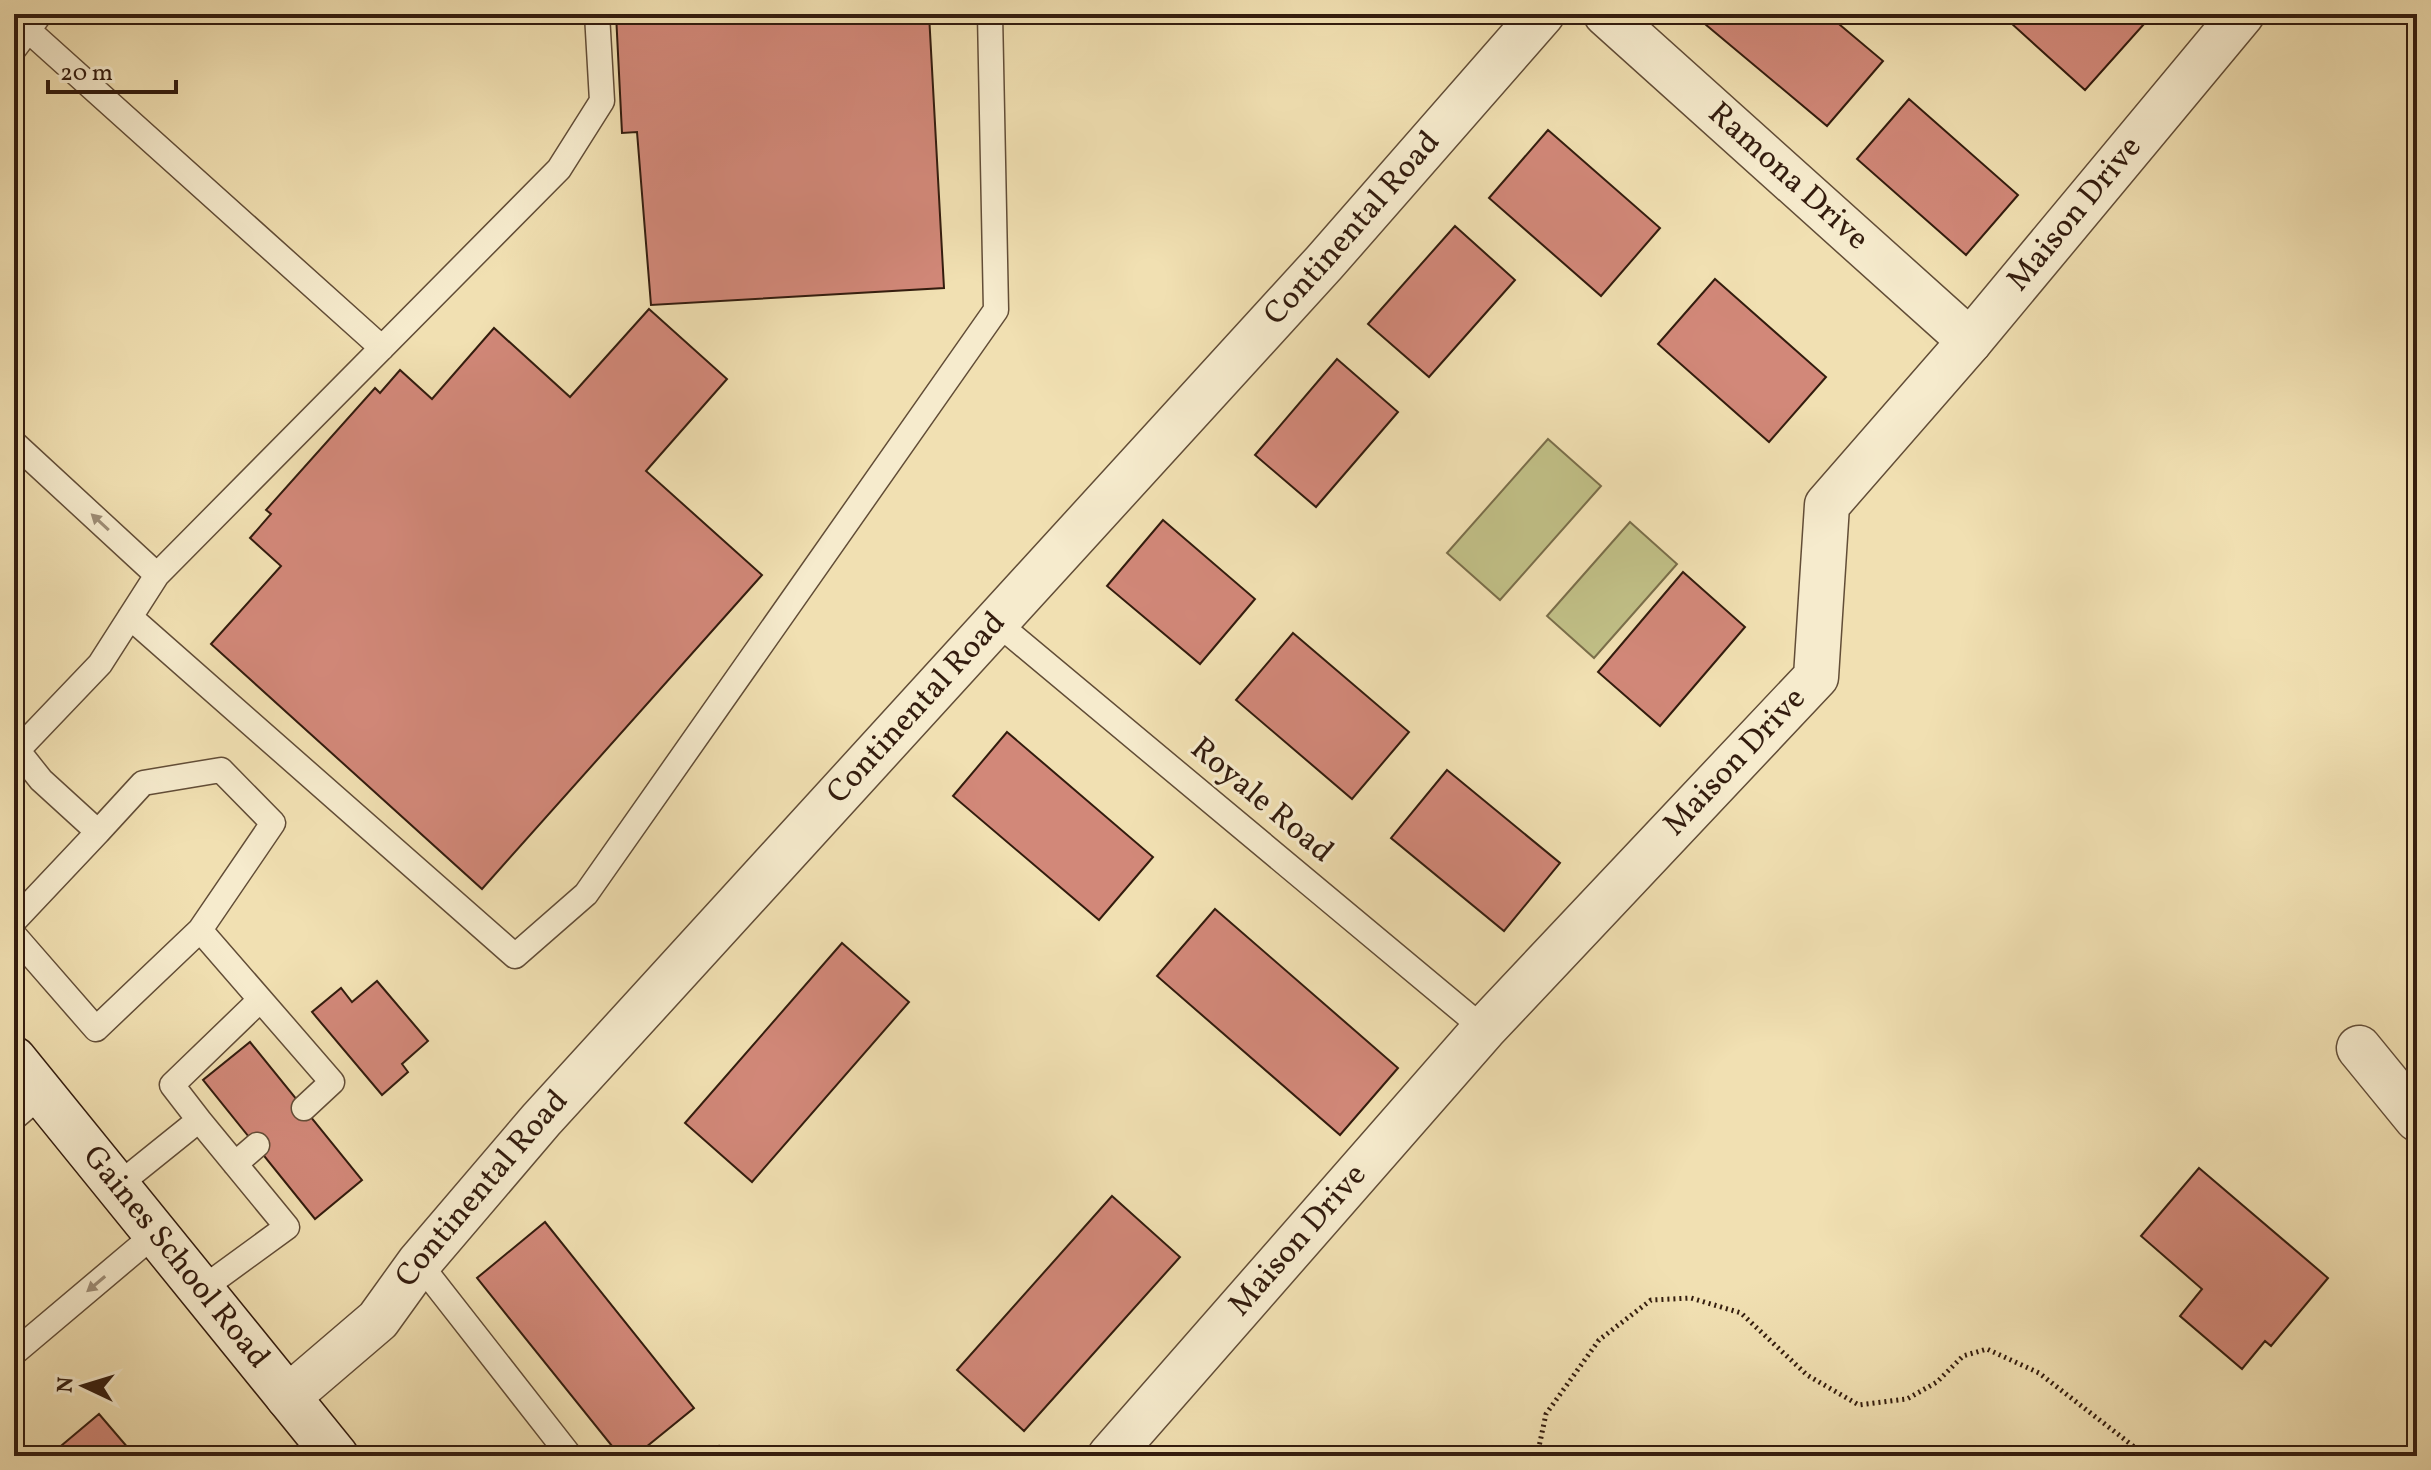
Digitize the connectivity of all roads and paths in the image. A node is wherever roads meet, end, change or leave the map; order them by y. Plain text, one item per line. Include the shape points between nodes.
1 (597, 14) edge
2 (990, 14) edge
3 (1542, 14) edge
4 (1606, 14) edge
5 (2242, 14) edge
6 (27, 31) edge
7 (1970, 341) junction
8 (382, 348) junction
9 (14, 443) edge
10 (157, 575) junction
11 (130, 617) junction
12 (996, 622) junction
13 (16, 750) edge
14 (98, 832) junction
15 (14, 921) edge
16 (200, 930) junction
17 (14, 935) edge
18 (260, 1000) junction
19 (1484, 1029) junction
20 (2359, 1048) dead end
21 (14, 1059) edge
22 (28, 1106) edge
23 (304, 1108) dead end
24 (2417, 1119) edge
25 (199, 1120) junction
26 (257, 1145) dead end
27 (235, 1164) junction
28 (117, 1186) junction
29 (155, 1234) junction
30 (419, 1263) junction
31 (202, 1289) junction
32 (14, 1353) edge
33 (288, 1397) junction
34 (336, 1456) edge
35 (570, 1456) edge
36 (1110, 1456) edge
37 (1537, 1456) edge
38 (2146, 1456) edge

1 - 8 lane via 602,101 559,169
2 - 11 lane via 996,310 586,894 515,956
3 - 12 street, Continental Road via 1314,275
4 - 7 street, Ramona Drive
5 - 7 street, Maison Drive
6 - 8 lane
7 - 19 street, Maison Drive via 1827,505 1816,677
8 - 10 lane
10 -> 9 lane
10 - 11 lane
11 - 13 lane via 100,664
12 - 19 lane, Royale Road
12 - 30 street, Continental Road via 541,1120
13 - 14 lane
14 - 15 lane
14 - 16 lane via 143,783 221,770 273,823
16 - 17 lane via 96,1029
16 - 18 lane
18 - 23 lane via 332,1082
18 - 25 lane via 172,1085
19 - 36 street, Maison Drive
20 - 24 street
21 - 22 street, Gaines School Road
22 - 28 street, Gaines School Road
25 - 27 lane
25 - 28 lane
26 - 27 lane
27 - 31 lane via 287,1227
28 - 29 street, Gaines School Road
29 - 31 street, Gaines School Road
29 -> 32 lane
30 - 33 street, Continental Road via 378,1320
30 - 35 lane
31 - 33 street, Gaines School Road
33 - 34 street, Gaines School Road
37 - 38 path via 1546,1414 1599,1340 1651,1300 1691,1298 1741,1313 1807,1375 1859,1405 1907,1399 1937,1382 1963,1356 1987,1349 2039,1373

